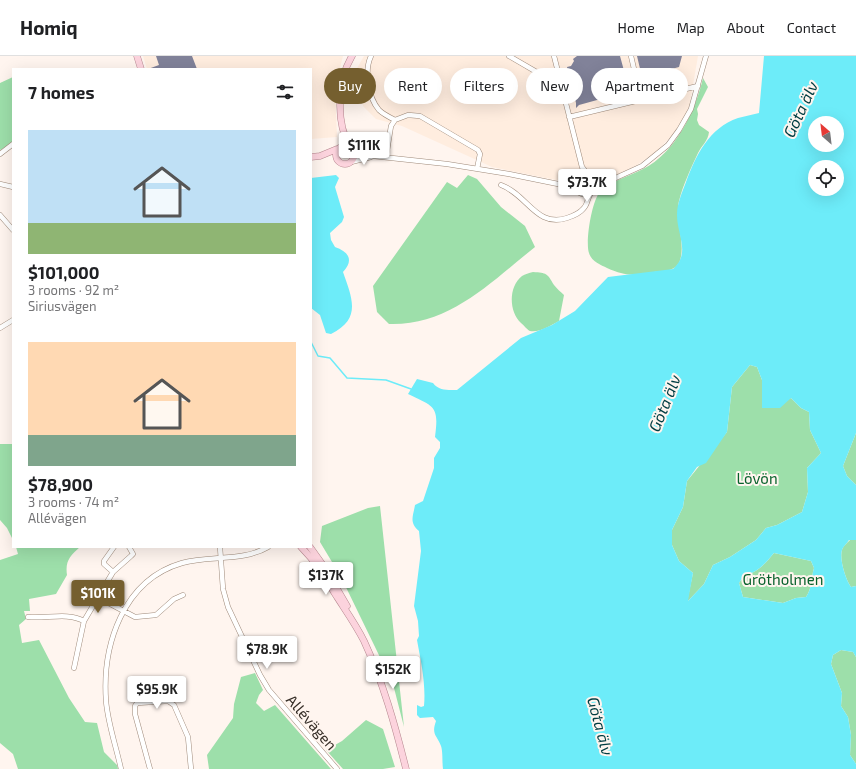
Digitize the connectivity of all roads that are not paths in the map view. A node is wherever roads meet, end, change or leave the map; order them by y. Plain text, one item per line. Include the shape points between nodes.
1 (137, 56) edge
2 (352, 56) edge
3 (371, 56) edge
4 (509, 56) edge
5 (554, 56) edge
6 (631, 56) edge
7 (706, 56) edge
8 (141, 68) edge
9 (529, 68) edge
10 (557, 68) edge
11 (634, 68) edge
12 (698, 86) junction
13 (688, 88) edge
14 (566, 104) edge
15 (621, 104) edge
16 (569, 117) junction
17 (395, 120) junction
18 (342, 127) junction
19 (12, 145) edge
20 (351, 148) junction
21 (338, 149) junction
22 (0, 154) edge
23 (320, 156) junction
24 (373, 156) junction
25 (386, 157) junction
26 (312, 158) edge
27 (338, 160) junction
28 (351, 162) junction
29 (582, 167) junction
30 (477, 168) junction
31 (589, 176) junction
32 (580, 178) junction
33 (594, 180) junction
34 (609, 181) junction
35 (0, 184) edge
36 (501, 185) dead end
37 (563, 185) junction
38 (12, 187) edge
39 (581, 192) junction
40 (593, 192) junction
41 (587, 200) junction
42 (0, 215) edge
43 (12, 229) edge
44 (12, 321) edge
45 (0, 328) edge
46 (113, 548) edge
47 (130, 548) edge
48 (220, 548) edge
49 (265, 548) edge
50 (302, 548) edge
51 (311, 548) edge
52 (221, 558) junction
53 (113, 572) junction
54 (183, 595) dead end
55 (99, 598) junction
56 (122, 611) junction
57 (28, 617) dead end
58 (84, 621) junction
59 (353, 621) junction
60 (74, 668) dead end
61 (121, 769) edge
62 (150, 769) edge
63 (191, 769) edge
64 (337, 769) edge
65 (406, 769) edge

1 - 8 main road
2 - 18 main road via 341,84
3 - 17 street via 368,85 373,100 379,110
4 - 9 street
5 - 10 street
6 - 11 street
7 - 12 street
12 - 13 street
12 - 34 street via 691,109 662,151 638,168
14 - 16 street
15 - 16 street
16 - 29 street
17 - 25 street via 391,126
17 - 30 street via 408,115 420,116 478,150 480,154
18 - 20 main road
18 - 21 main road
19 - 22 street
20 - 21 main road via 345,145
20 - 24 street
20 - 28 main road via 355,155
21 - 23 main road
21 - 27 main road
23 - 26 main road
23 - 27 main road
24 - 25 street
24 - 28 street
25 - 30 street
27 - 28 main road via 343,164
29 - 31 street
29 - 32 street
30 - 37 street
31 - 32 street
31 - 33 street
32 - 37 street
32 - 39 street via 577,186
33 - 34 street
33 - 40 street via 596,185
34 - 40 street
35 - 38 street
36 - 41 street via 516,193 541,216 554,220 580,212
37 - 39 street
39 - 40 street
39 - 41 street
40 - 41 street
42 - 43 street
44 - 45 street
46 - 53 street via 104,561
47 - 53 street via 133,554
48 - 52 street, Allévägen
49 - 52 street via 250,554
50 - 59 main road via 313,560
51 - 59 main road via 333,580
52 - 56 street via 190,561 168,568 145,584
52 - 64 street, Allévägen via 223,588 228,607 260,675 269,690
53 - 55 street
54 - 56 street via 153,616 135,617
55 - 56 street
55 - 58 street
56 - 61 street via 112,637 105,678 107,713
57 - 58 street via 74,616
58 - 60 street
59 - 65 main road via 378,674 397,731
62 - 63 street via 135,706 137,703 168,701 174,705 188,737

